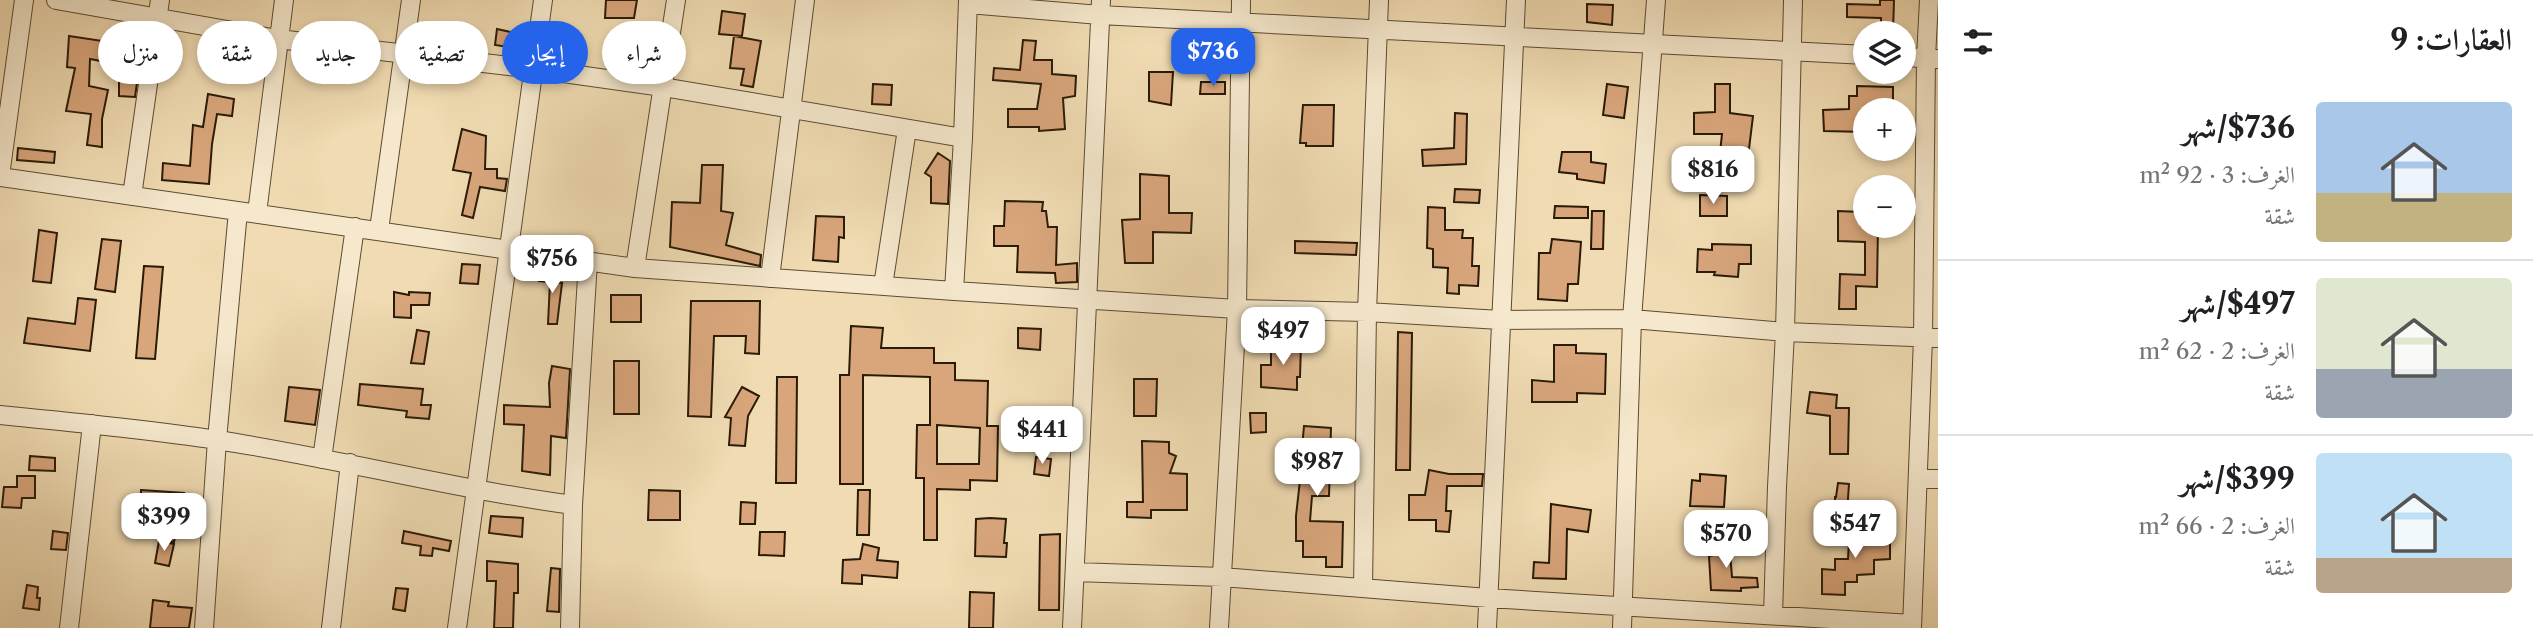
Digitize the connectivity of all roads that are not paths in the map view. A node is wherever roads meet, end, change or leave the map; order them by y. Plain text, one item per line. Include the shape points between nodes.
1 (24, 0) edge
2 (56, 0) edge
3 (284, 0) edge
4 (411, 0) edge
5 (543, 0) edge
6 (676, 0) edge
7 (805, 0) edge
8 (1241, 0) edge
9 (1379, 0) edge
10 (1516, 0) edge
11 (1656, 0) edge
12 (1793, 0) edge
13 (1929, 0) edge
14 (968, 2) edge
15 (1100, 8) edge
16 (159, 9) edge
17 (408, 21) edge
18 (541, 21) edge
19 (1239, 22) junction
20 (1378, 30) junction
21 (1513, 37) junction
22 (278, 39) junction
23 (1654, 46) junction
24 (395, 52) edge
25 (1791, 53) junction
26 (1853, 55) edge
27 (1932, 58) edge
28 (588, 76) edge
29 (400, 84) edge
30 (533, 84) edge
31 (663, 87) junction
32 (791, 110) junction
33 (907, 129) junction
34 (963, 138) junction
35 (0, 176) edge
36 (132, 196) junction
37 (248, 212) junction
38 (355, 227) junction
39 (379, 230) junction
40 (510, 249) junction
41 (588, 261) junction
42 (635, 268) junction
43 (770, 278) junction
44 (883, 286) junction
45 (954, 291) junction
46 (1087, 300) junction
47 (1237, 309) junction
48 (1367, 312) junction
49 (1632, 319) junction
50 (1500, 320) junction
51 (1785, 332) junction
52 (1931, 338) edge
53 (0, 415) edge
54 (92, 424) junction
55 (217, 440) junction
56 (322, 459) junction
57 (350, 464) junction
58 (1918, 479) junction
59 (1938, 479) edge
60 (476, 490) junction
61 (573, 505) junction
62 (1075, 572) junction
63 (1222, 577) junction
64 (1363, 588) junction
65 (1488, 597) junction
66 (1622, 606) junction
67 (1773, 615) junction
68 (1912, 626) edge
69 (69, 628) edge
70 (204, 628) edge
71 (331, 628) edge
72 (457, 628) edge
73 (570, 628) edge
74 (1072, 628) edge
75 (1219, 628) edge
76 (1487, 628) edge
77 (1622, 628) edge

1 - 35 street
2 - 16 street
3 - 22 street
4 - 17 street
5 - 18 street
6 - 31 street
7 - 32 street
8 - 19 street
9 - 20 street
10 - 21 street
11 - 23 street
12 - 25 street
13 - 27 street
14 - 15 street
14 - 34 street
15 - 19 street
15 - 46 street
16 - 22 street
16 - 36 street
19 - 20 street
19 - 47 street
20 - 21 street
20 - 48 street
21 - 23 street
21 - 50 street
22 - 24 street
22 - 37 street
23 - 25 street
23 - 49 street
25 - 26 street
25 - 51 street
27 - 52 street
28 - 31 street
29 - 39 street
30 - 40 street
31 - 32 street
31 - 42 street
32 - 33 street
32 - 43 street
33 - 34 street
33 - 44 street
34 - 45 street
35 - 36 street
36 - 37 street
37 - 38 street
37 - 55 street
38 - 39 street
38 - 56 street
39 - 40 street
40 - 41 street
40 - 60 street
41 - 42 street
41 - 61 street
42 - 43 street
43 - 44 street
44 - 45 street
45 - 46 street
46 - 47 street
46 - 62 street
47 - 48 street
47 - 63 street
48 - 50 street
48 - 64 street
49 - 50 street
49 - 51 street
49 - 66 street
50 - 65 street
51 - 52 street
51 - 67 street
52 - 58 street
53 - 54 street
54 - 55 street
54 - 69 street
55 - 56 street
55 - 70 street
56 - 57 street
57 - 60 street
57 - 71 street
58 - 59 street
58 - 68 street
60 - 61 street
60 - 72 street
61 - 73 street
62 - 63 street
62 - 74 street
63 - 64 street
63 - 75 street
64 - 65 street
65 - 66 street
65 - 76 street
66 - 67 street
66 - 77 street
67 - 68 street

